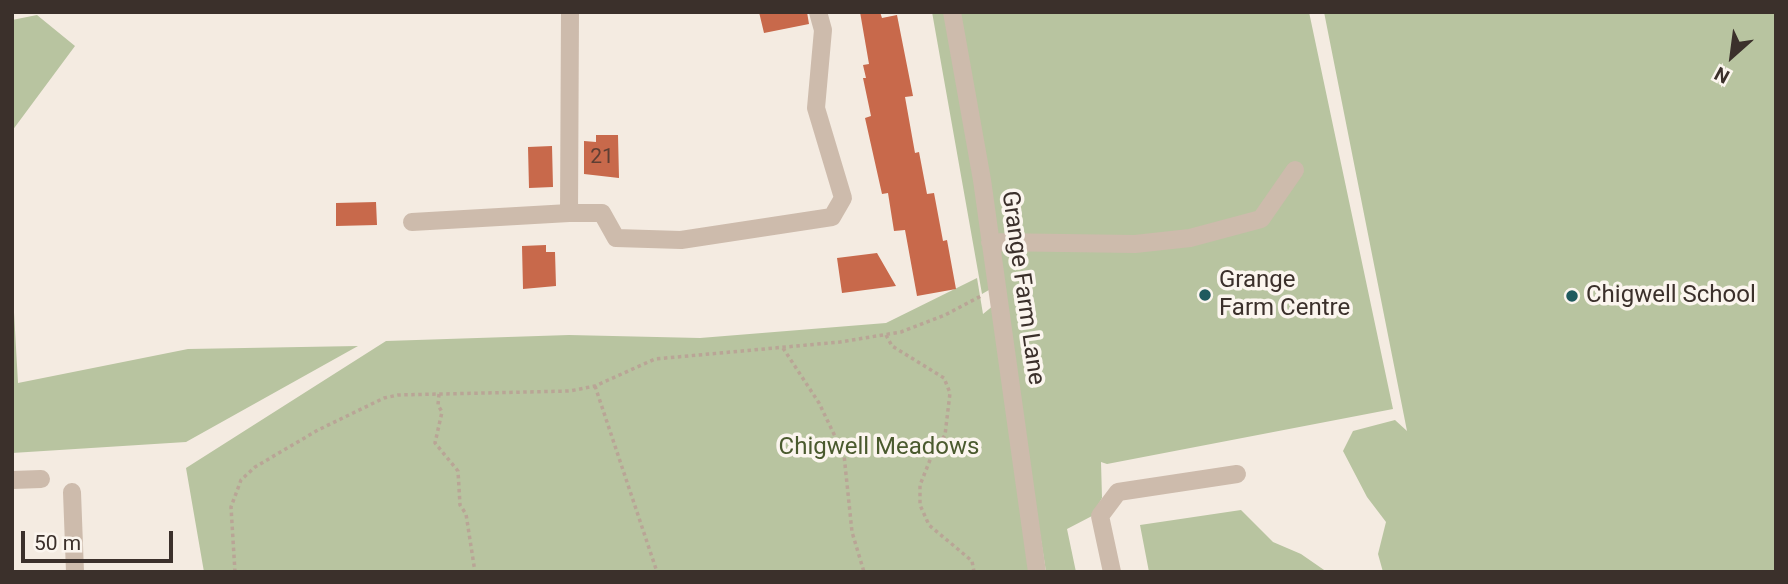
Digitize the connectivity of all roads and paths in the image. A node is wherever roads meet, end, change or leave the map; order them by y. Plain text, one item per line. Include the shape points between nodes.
1 (570, 12) edge
2 (818, 12) edge
3 (952, 12) edge
4 (1295, 170) dead end
5 (569, 213) junction
6 (412, 222) dead end
7 (990, 242) junction
8 (996, 288) junction
9 (886, 335) junction
10 (783, 348) junction
11 (595, 386) junction
12 (439, 394) junction
13 (1237, 474) dead end
14 (41, 479) dead end
15 (12, 480) edge
16 (72, 492) dead end
17 (75, 572) edge
18 (236, 572) edge
19 (475, 572) edge
20 (657, 572) edge
21 (864, 572) edge
22 (974, 572) edge
23 (1037, 572) edge
24 (1112, 572) edge

1 - 5 lane
2 - 5 lane via 823,30 816,108 843,198 832,217 681,240 615,238 602,213
3 - 7 lane, Grange Farm Lane
4 - 7 lane via 1261,219 1190,238 1135,244
5 - 6 lane
7 - 8 lane, Grange Farm Lane
8 - 9 path via 945,315
8 - 23 lane, Grange Farm Lane
9 - 10 path
9 - 22 path via 892,346 944,378 950,393 945,435 920,485 920,505 929,525 972,561
10 - 11 path via 655,359
10 - 21 path via 819,403 844,455 852,532
11 - 12 path via 570,391
11 - 20 path
12 - 18 path via 384,398 255,467 241,480 231,507
12 - 19 path via 442,412 435,443 458,471 460,505 466,514
13 - 24 lane via 1118,492 1100,516
14 - 15 lane
16 - 17 lane

